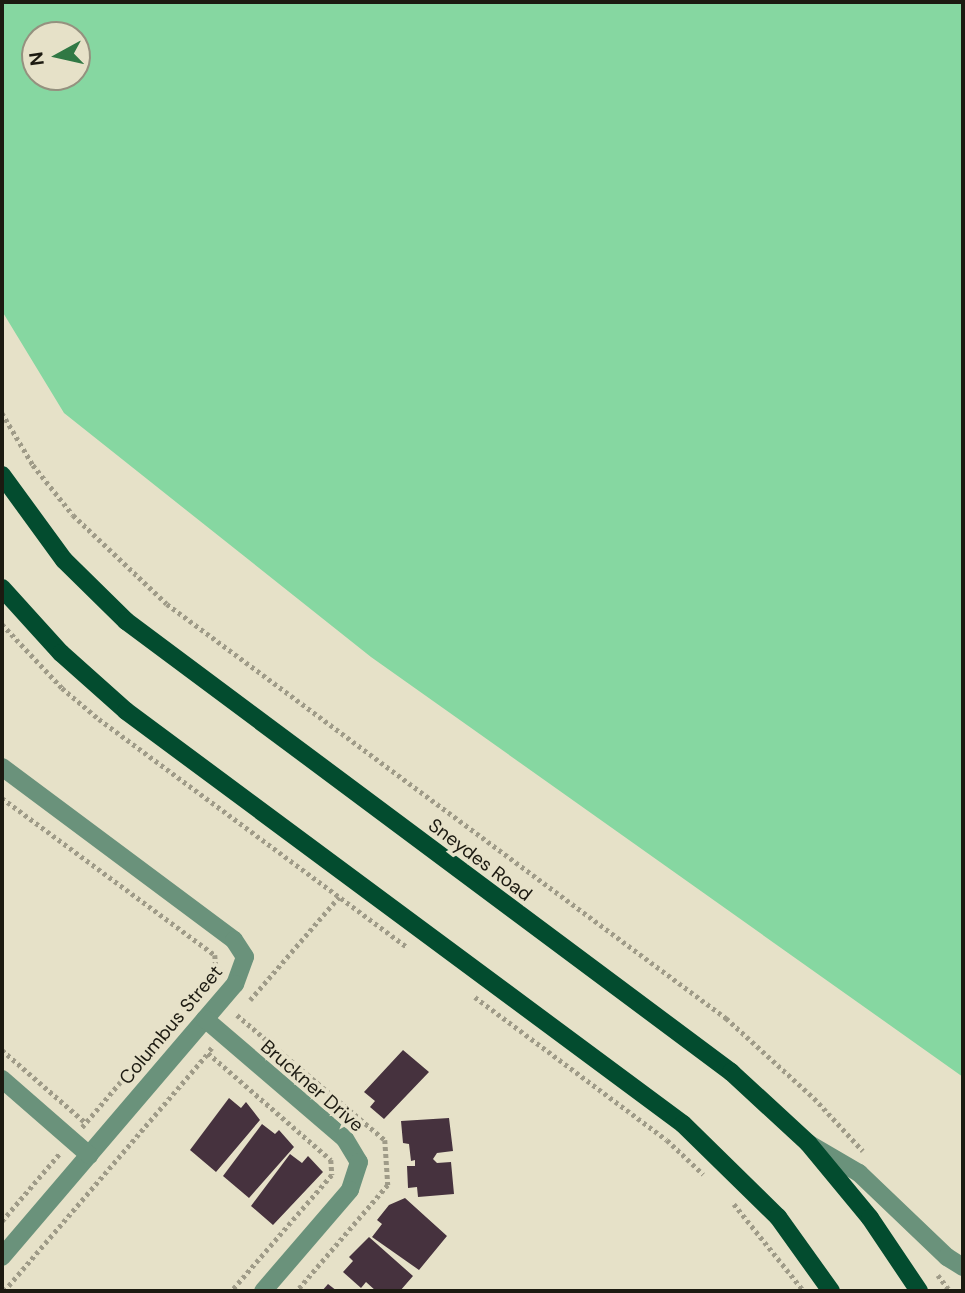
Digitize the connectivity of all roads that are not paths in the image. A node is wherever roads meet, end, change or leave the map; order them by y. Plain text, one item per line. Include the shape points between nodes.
1 (2, 475) edge
2 (2, 588) edge
3 (2, 767) edge
4 (205, 1019) junction
5 (2, 1079) edge
6 (808, 1143) junction
7 (89, 1155) junction
8 (2, 1257) edge
9 (963, 1267) edge
10 (263, 1291) edge
11 (831, 1291) edge
12 (919, 1291) edge

1 - 6 main road, Sneydes Road via 64,559 126,621 731,1072
2 - 11 main road via 61,653 126,711 682,1124 778,1217
3 - 4 street, Columbus Street via 240,946 245,957 242,974
4 - 7 street, Columbus Street
4 - 10 street, Bruckner Drive via 345,1139 359,1162 350,1190
5 - 7 street
6 - 9 street via 859,1173
6 - 12 main road, Sneydes Road via 870,1218
7 - 8 street, Columbus Street

